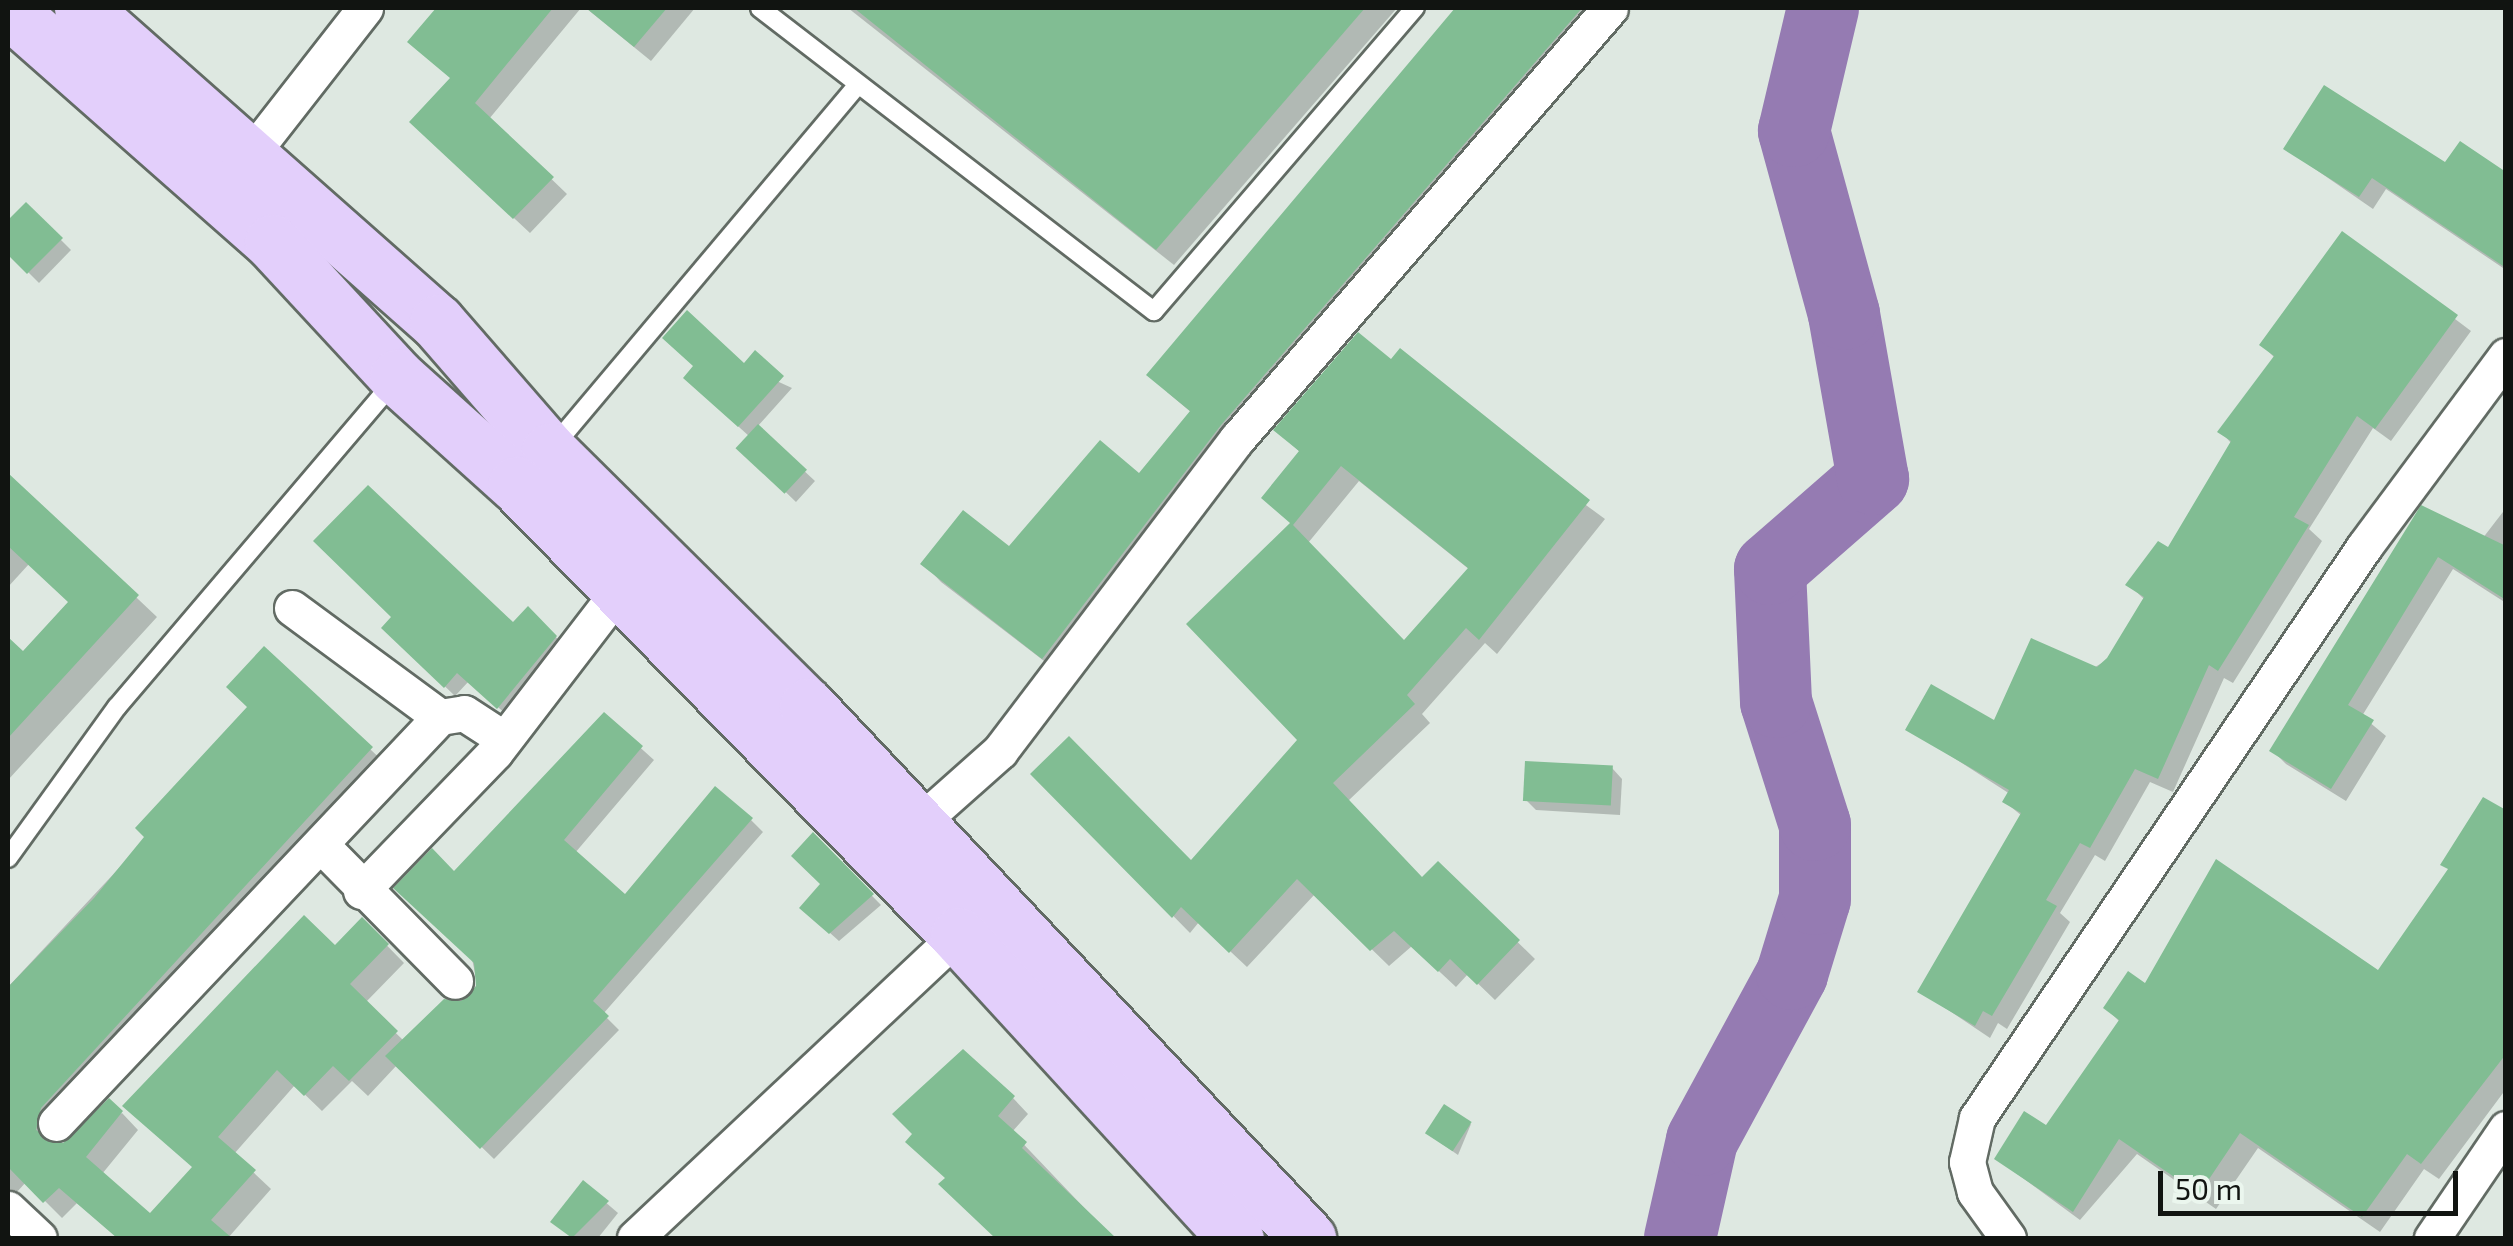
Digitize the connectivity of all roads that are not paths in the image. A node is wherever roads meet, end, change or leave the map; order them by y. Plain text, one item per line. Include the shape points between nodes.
1 (82, 8) edge
2 (365, 8) edge
3 (760, 8) edge
4 (1415, 8) edge
5 (1610, 8) edge
6 (8, 9) edge
7 (856, 88) junction
8 (233, 176) junction
9 (2506, 356) edge
10 (397, 377) junction
11 (533, 468) junction
12 (620, 589) junction
13 (292, 608) dead end
14 (440, 717) junction
15 (504, 739) junction
16 (919, 823) junction
17 (323, 848) junction
18 (8, 858) edge
19 (361, 891) junction
20 (958, 935) junction
21 (454, 981) dead end
22 (56, 1124) dead end
23 (2506, 1130) edge
24 (8, 1209) edge
25 (39, 1238) edge
26 (636, 1238) edge
27 (1236, 1238) edge
28 (1308, 1238) edge
29 (2008, 1238) edge
30 (2432, 1238) edge

1 - 8 main road
2 - 8 street
3 - 7 lane
4 - 7 lane via 1154,311
5 - 16 street via 1237,439 1000,750
6 - 8 main road
7 - 11 lane
8 - 10 main road
8 - 11 main road via 437,322
9 - 29 street via 2364,547 1977,1118 1968,1162 1975,1192
10 - 11 main road
10 - 18 lane via 117,708
11 - 12 main road
11 - 16 main road
12 - 15 street
12 - 20 main road
13 - 14 street
14 - 15 street via 464,712
14 - 17 street
15 - 19 street
16 - 28 main road
17 - 19 street
17 - 22 street
19 - 21 street
20 - 26 street
20 - 27 main road
23 - 30 street
24 - 25 street

